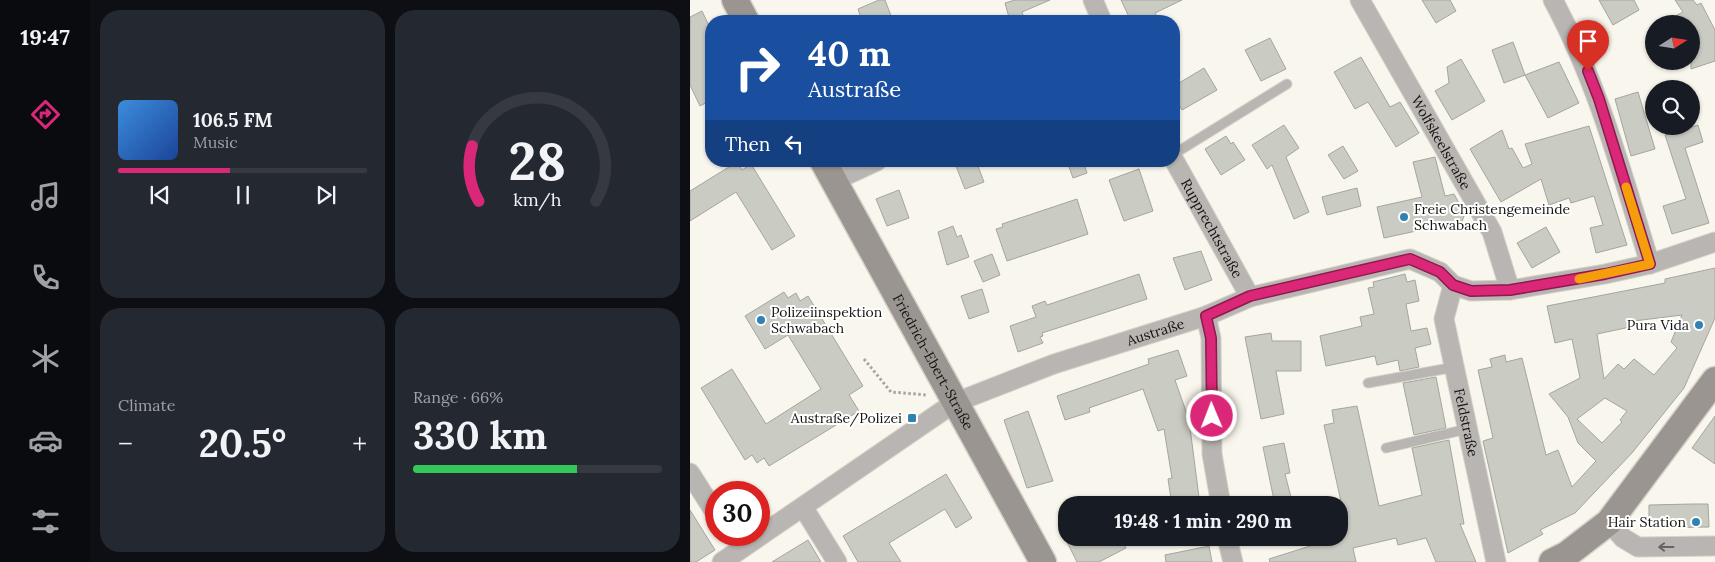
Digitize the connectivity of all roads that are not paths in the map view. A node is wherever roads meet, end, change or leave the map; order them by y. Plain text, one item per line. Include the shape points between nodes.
1 (735, 0) edge
2 (1093, 0) edge
3 (1360, 0) edge
4 (1553, 0) edge
5 (743, 15) edge
6 (1099, 15) edge
7 (1286, 84) dead end
8 (1180, 150) edge
9 (848, 167) edge
10 (1178, 167) edge
11 (828, 171) edge
12 (1715, 242) edge
13 (1650, 264) junction
14 (1453, 285) junction
15 (1510, 290) junction
16 (1250, 296) junction
17 (1206, 316) junction
18 (1454, 367) junction
19 (1715, 380) edge
20 (1368, 383) dead end
21 (954, 403) junction
22 (1467, 429) junction
23 (1386, 448) dead end
24 (690, 473) edge
25 (1219, 496) edge
26 (705, 497) edge
27 (803, 507) junction
28 (1609, 522) junction
29 (770, 524) edge
30 (732, 546) edge
31 (1229, 546) edge
32 (1715, 546) edge
33 (1562, 560) edge
34 (722, 562) edge
35 (837, 562) edge
36 (1043, 562) edge
37 (1233, 562) edge
38 (1496, 562) edge

1 - 5 street
2 - 6 street
3 - 15 street, Wolfskeelstraße via 1492,232
4 - 13 street via 1576,42 1599,99
7 - 8 lane
9 - 11 street
10 - 16 street, Rupprechtstraße
11 - 21 street, Friedrich-Ebert-Straße
12 - 13 street, Austraße
13 - 15 street, Austraße
14 - 15 street, Austraße via 1471,291
14 - 16 street, Austraße via 1440,272 1410,259
14 - 18 street, Feldstraße via 1444,319
16 - 17 street, Austraße
17 - 21 street, Austraße via 1054,364
17 - 25 street via 1211,338 1212,454
18 - 20 lane
18 - 22 street, Feldstraße
19 - 28 street
21 - 27 street, Austraße
21 - 36 street, Friedrich-Ebert-Straße
22 - 23 lane
22 - 38 street, Feldstraße
24 - 26 street
27 - 29 street, Austraße
27 - 35 street
32 -> 28 street via 1638,547 1622,538
28 - 33 street
30 - 34 street, Austraße
31 - 37 street

